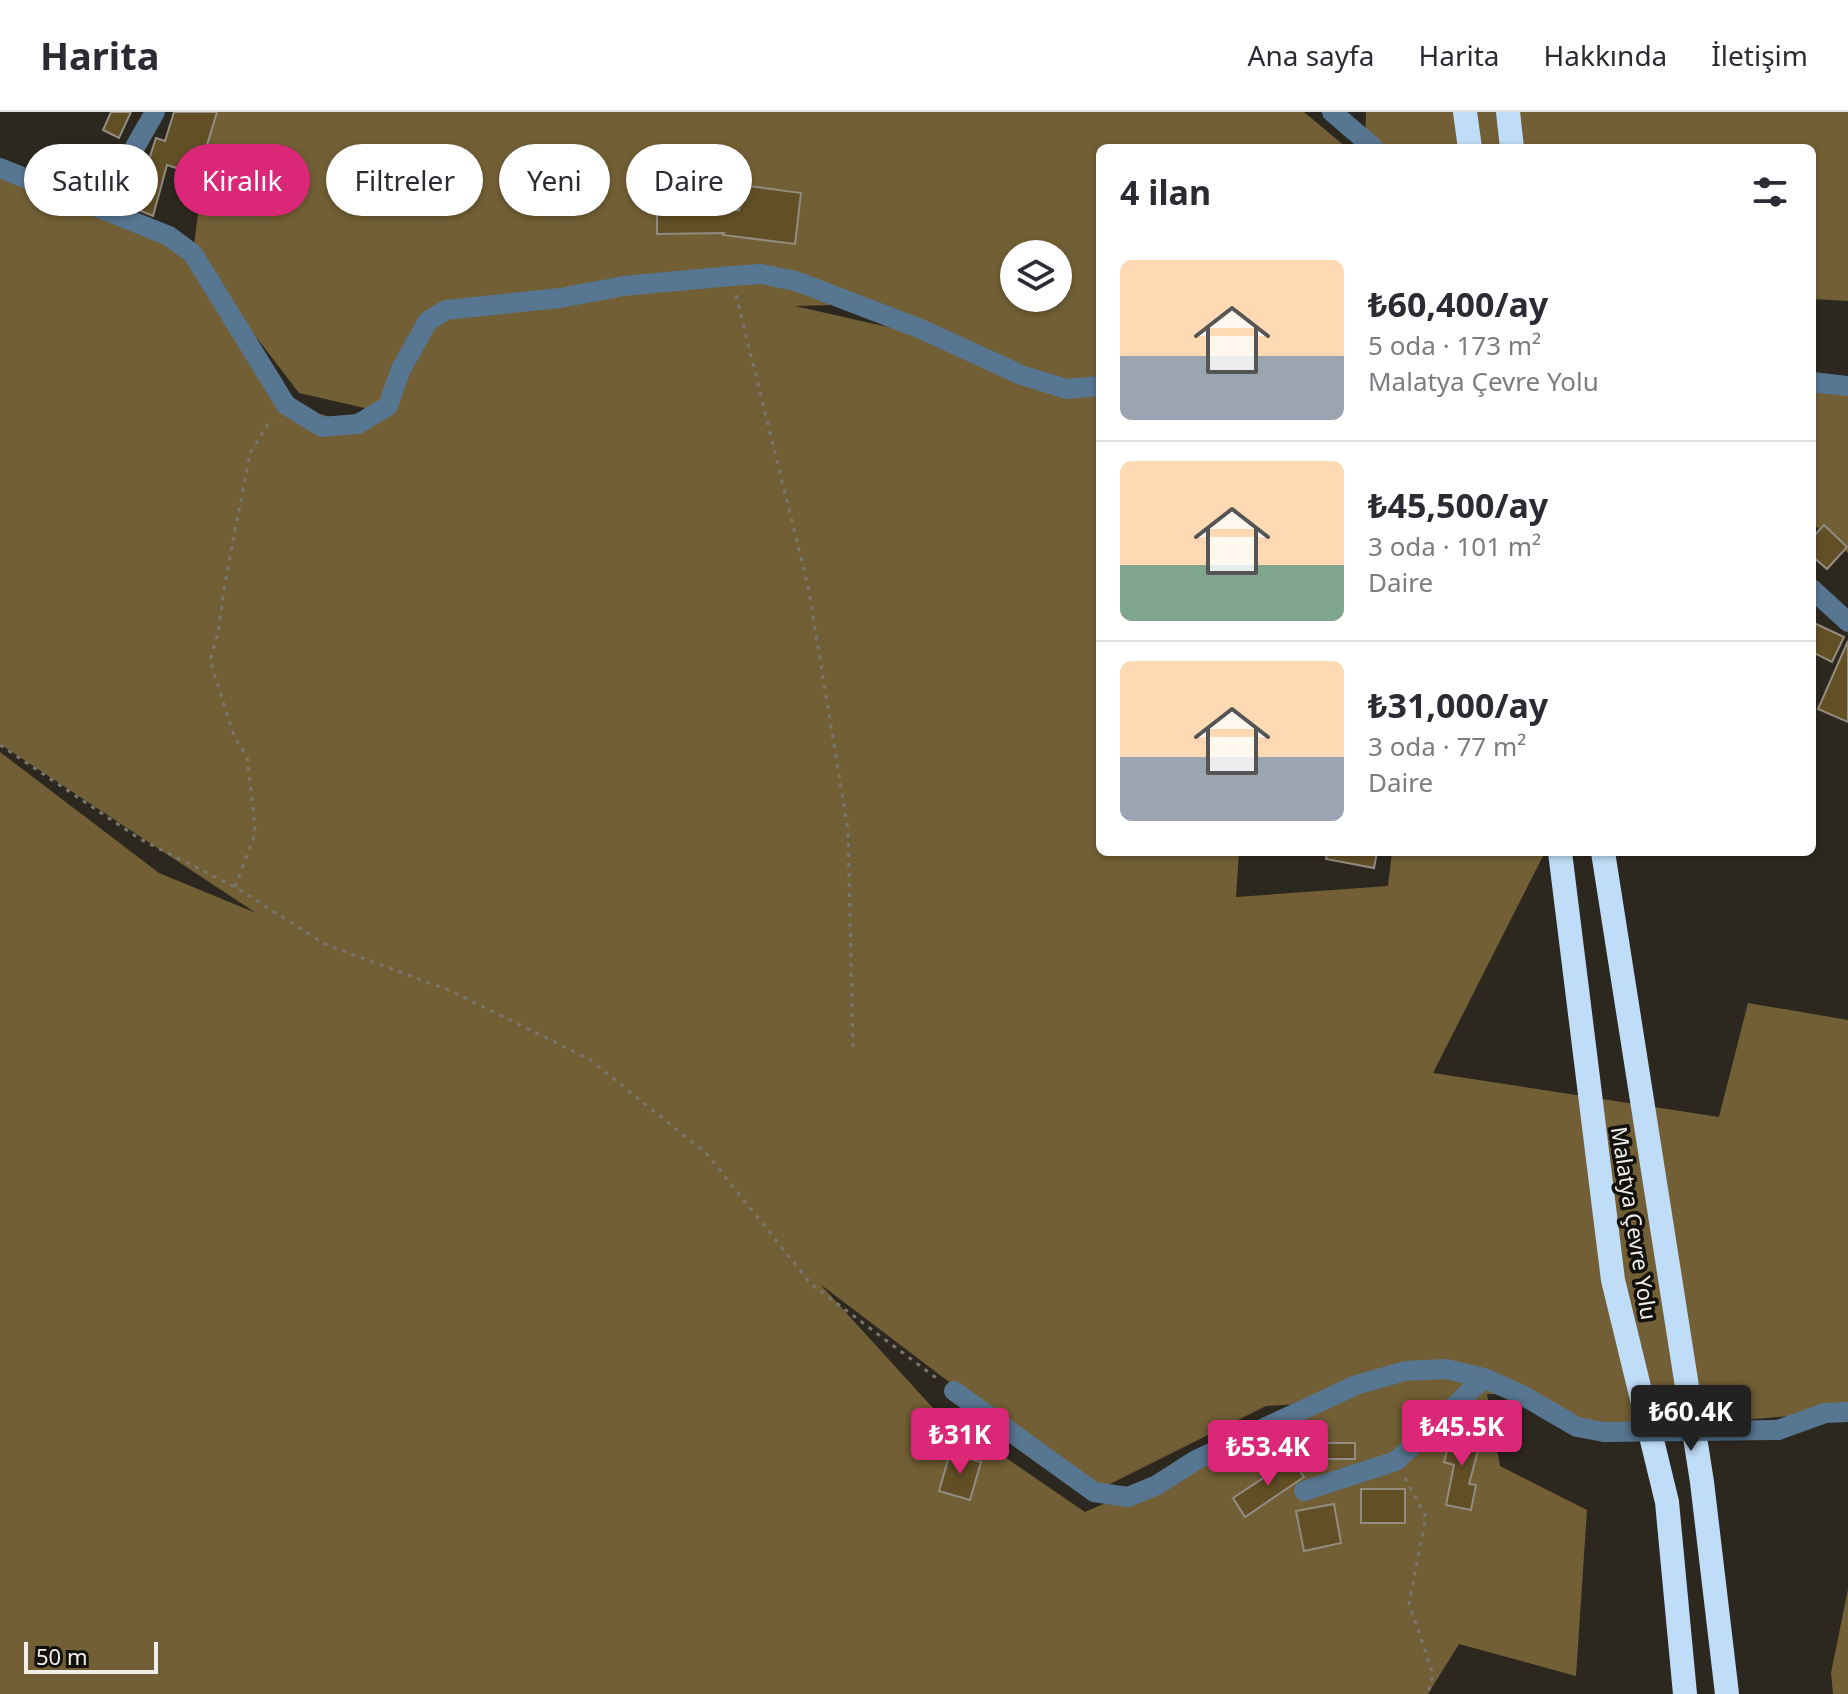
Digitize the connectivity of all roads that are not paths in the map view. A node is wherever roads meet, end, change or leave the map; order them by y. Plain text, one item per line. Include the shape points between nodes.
1 (155, 112) edge
2 (1332, 112) edge
3 (1465, 112) edge
4 (1508, 112) edge
5 (137, 144) edge
6 (1369, 144) edge
7 (1469, 144) edge
8 (1512, 144) edge
9 (0, 168) edge
10 (1816, 382) edge
11 (1096, 386) edge
12 (1848, 386) edge
13 (1816, 593) edge
14 (1848, 622) edge
15 (1560, 856) edge
16 (1604, 856) edge
17 (1484, 1378) junction
18 (954, 1391) road end
19 (1848, 1412) edge
20 (1304, 1491) dead end
21 (1685, 1694) edge
22 (1727, 1694) edge

1 - 5 street
2 - 6 street
3 - 7 highway
4 - 8 highway
9 - 11 street via 157,230 193,254 286,405 322,427 358,424 388,406 428,321 446,310 761,274 796,281 921,329 1021,375 1067,389
10 - 12 street
13 - 14 street
15 - 21 highway, Malatya Çevre Yolu via 1613,1280 1667,1502
16 - 22 highway, Malatya Çevre Yolu via 1702,1482
17 - 18 street via 1446,1369 1405,1371 1356,1385 1128,1497 1094,1492
17 - 19 street, bridge via 1577,1427 1604,1432 1778,1430 1825,1413
17 - 20 street via 1396,1461

